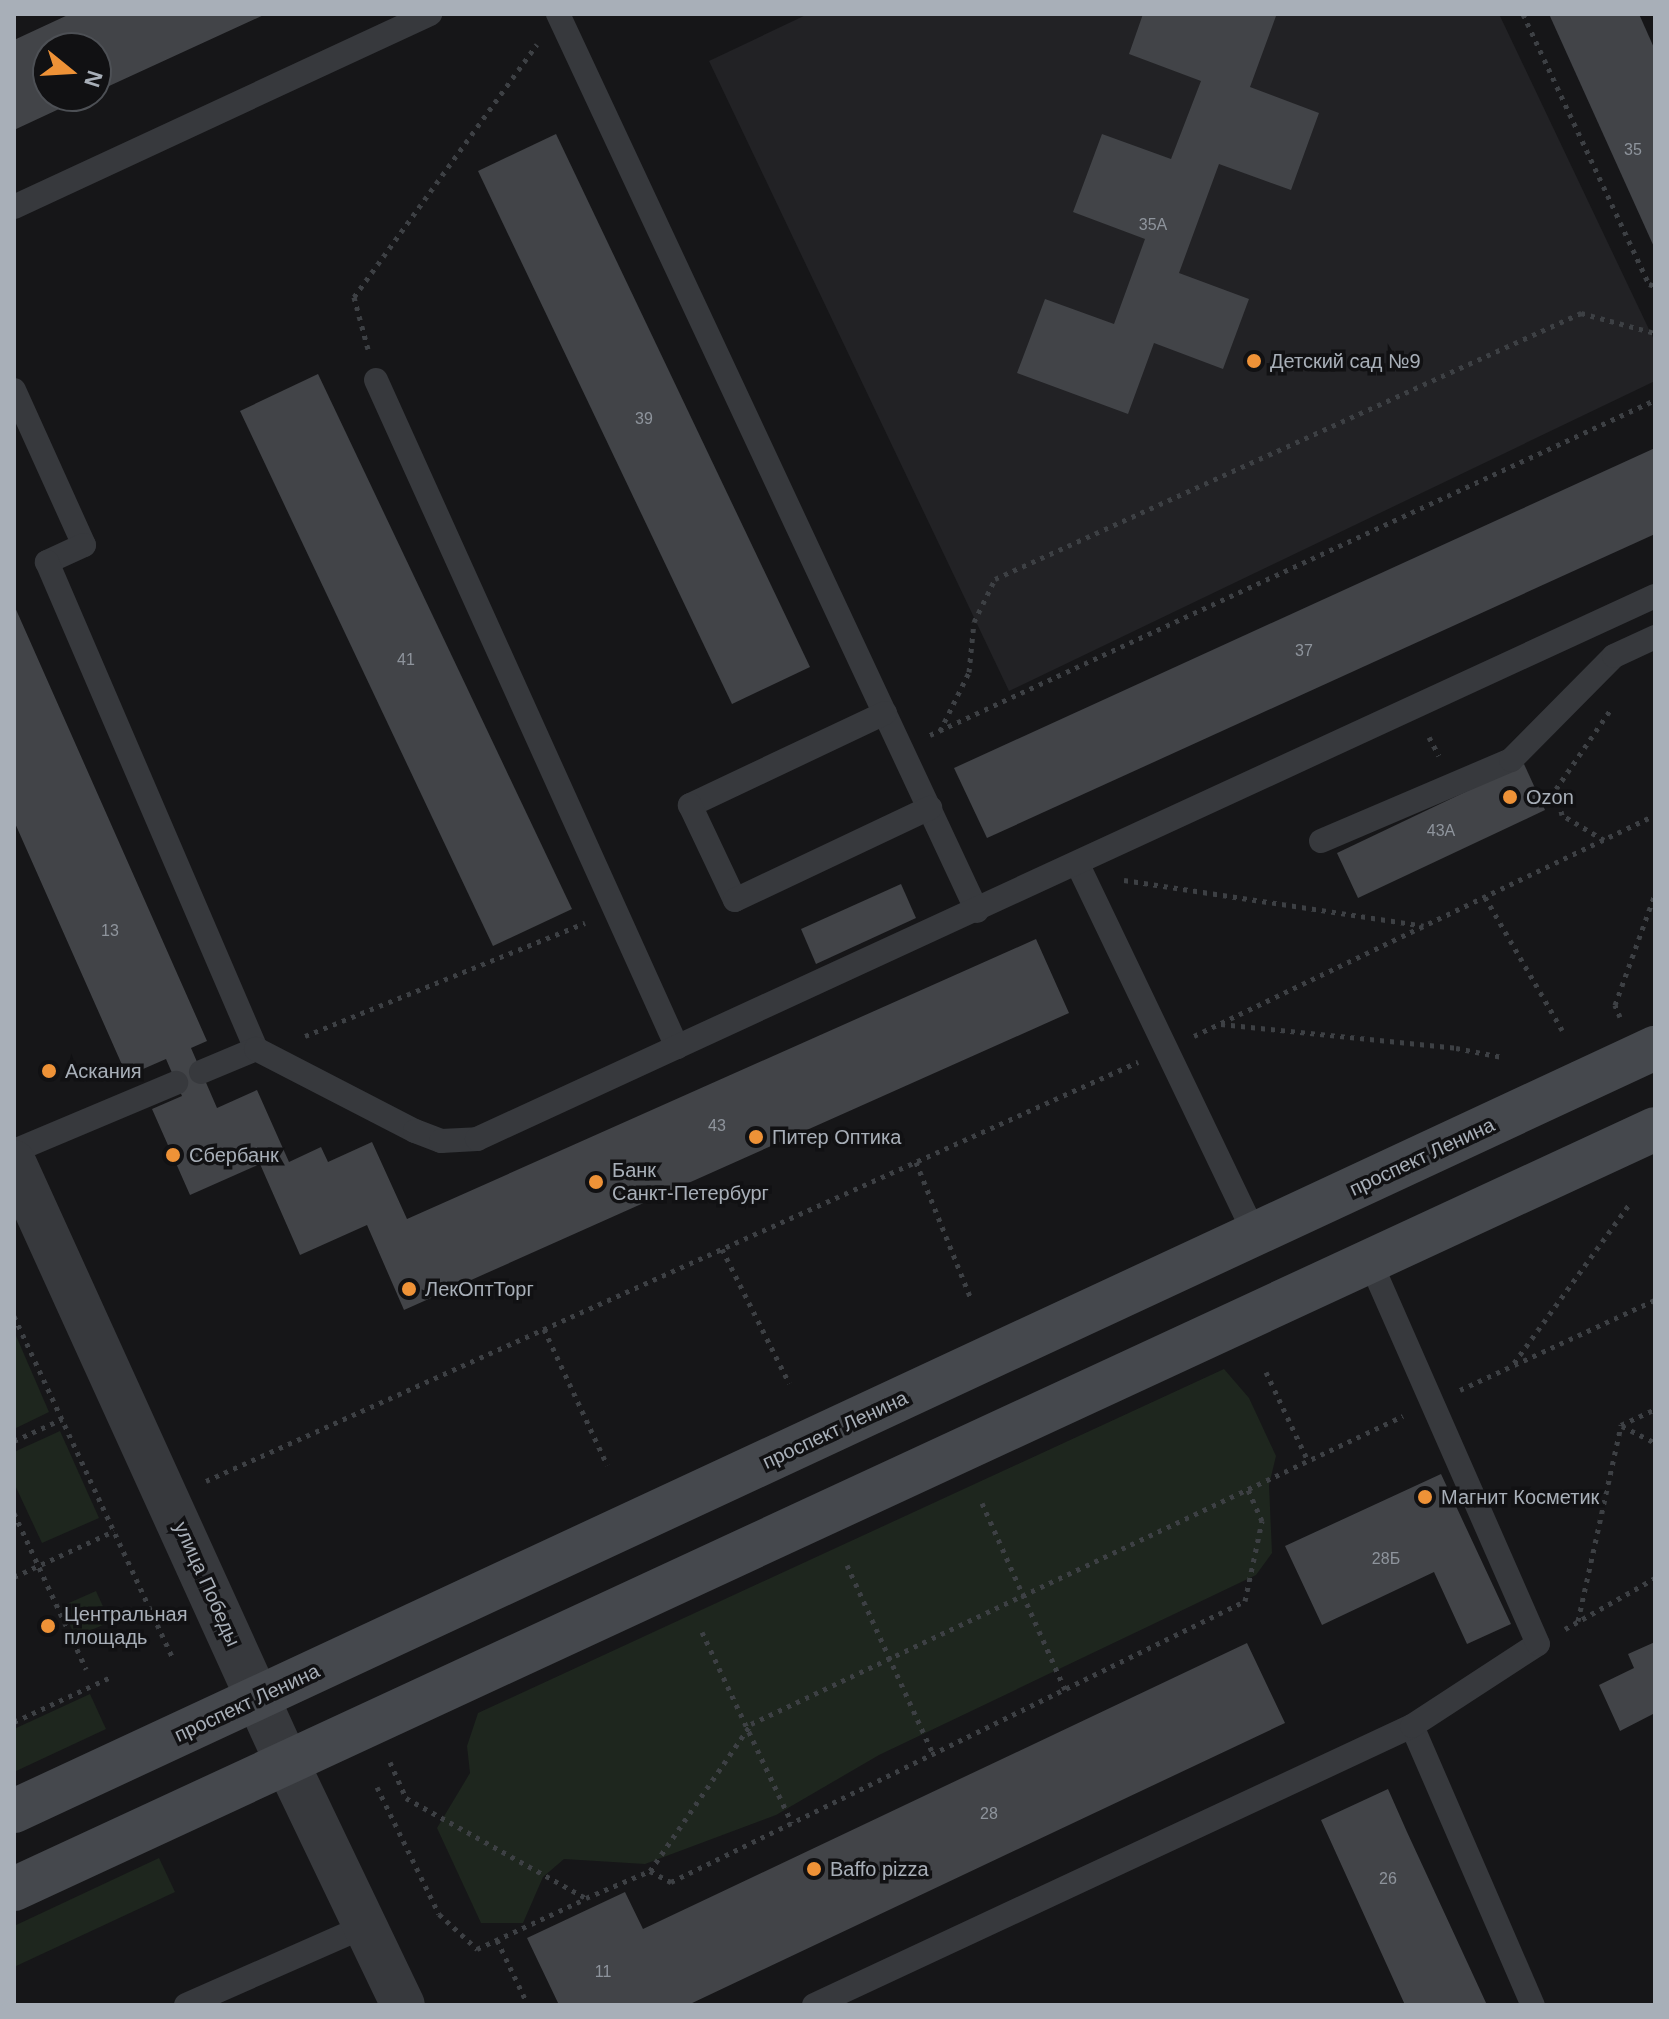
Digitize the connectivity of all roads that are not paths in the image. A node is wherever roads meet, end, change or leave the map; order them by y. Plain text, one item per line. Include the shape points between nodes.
1 (430, 14) edge
2 (558, 14) edge
3 (14, 207) edge
4 (376, 380) road end
5 (14, 390) edge
6 (1651, 605) edge
7 (1655, 637) edge
8 (885, 713) junction
9 (930, 808) junction
10 (1321, 841) dead end
11 (1078, 865) junction
12 (977, 911) junction
13 (677, 1047) junction
14 (1655, 1048) edge
15 (260, 1051) junction
16 (201, 1072) dead end
17 (176, 1083) dead end
18 (1655, 1129) edge
19 (14, 1151) edge
20 (14, 1162) edge
21 (1255, 1235) junction
22 (1370, 1262) junction
23 (257, 1698) junction
24 (1412, 1726) junction
25 (287, 1763) junction
26 (14, 1811) edge
27 (14, 1889) edge
28 (365, 1926) junction
29 (186, 2005) edge
30 (403, 2005) edge
31 (814, 2005) edge
32 (1533, 2005) edge

1 - 3 lane
2 - 8 lane
4 - 13 lane
5 - 15 lane via 84,545 47,562
6 - 11 lane via 1413,708
7 - 10 lane via 1614,656 1511,760
8 - 9 lane
8 - 9 lane via 690,805 735,900
9 - 12 lane
11 - 12 lane
11 - 21 lane
12 - 13 lane
13 - 15 lane via 477,1139 441,1141
14 - 21 main road, проспект Ленина
15 - 16 lane
17 - 19 lane
18 - 22 main road
20 - 23 street, улица Победы
21 - 23 main road, проспект Ленина
22 - 24 lane via 1538,1644
22 - 25 main road
23 - 25 street, улица Победы
23 - 26 main road, проспект Ленина
24 - 31 lane
24 - 32 lane
25 - 27 main road
25 - 28 street, улица Победы
28 - 29 lane
28 - 30 street, улица Победы

